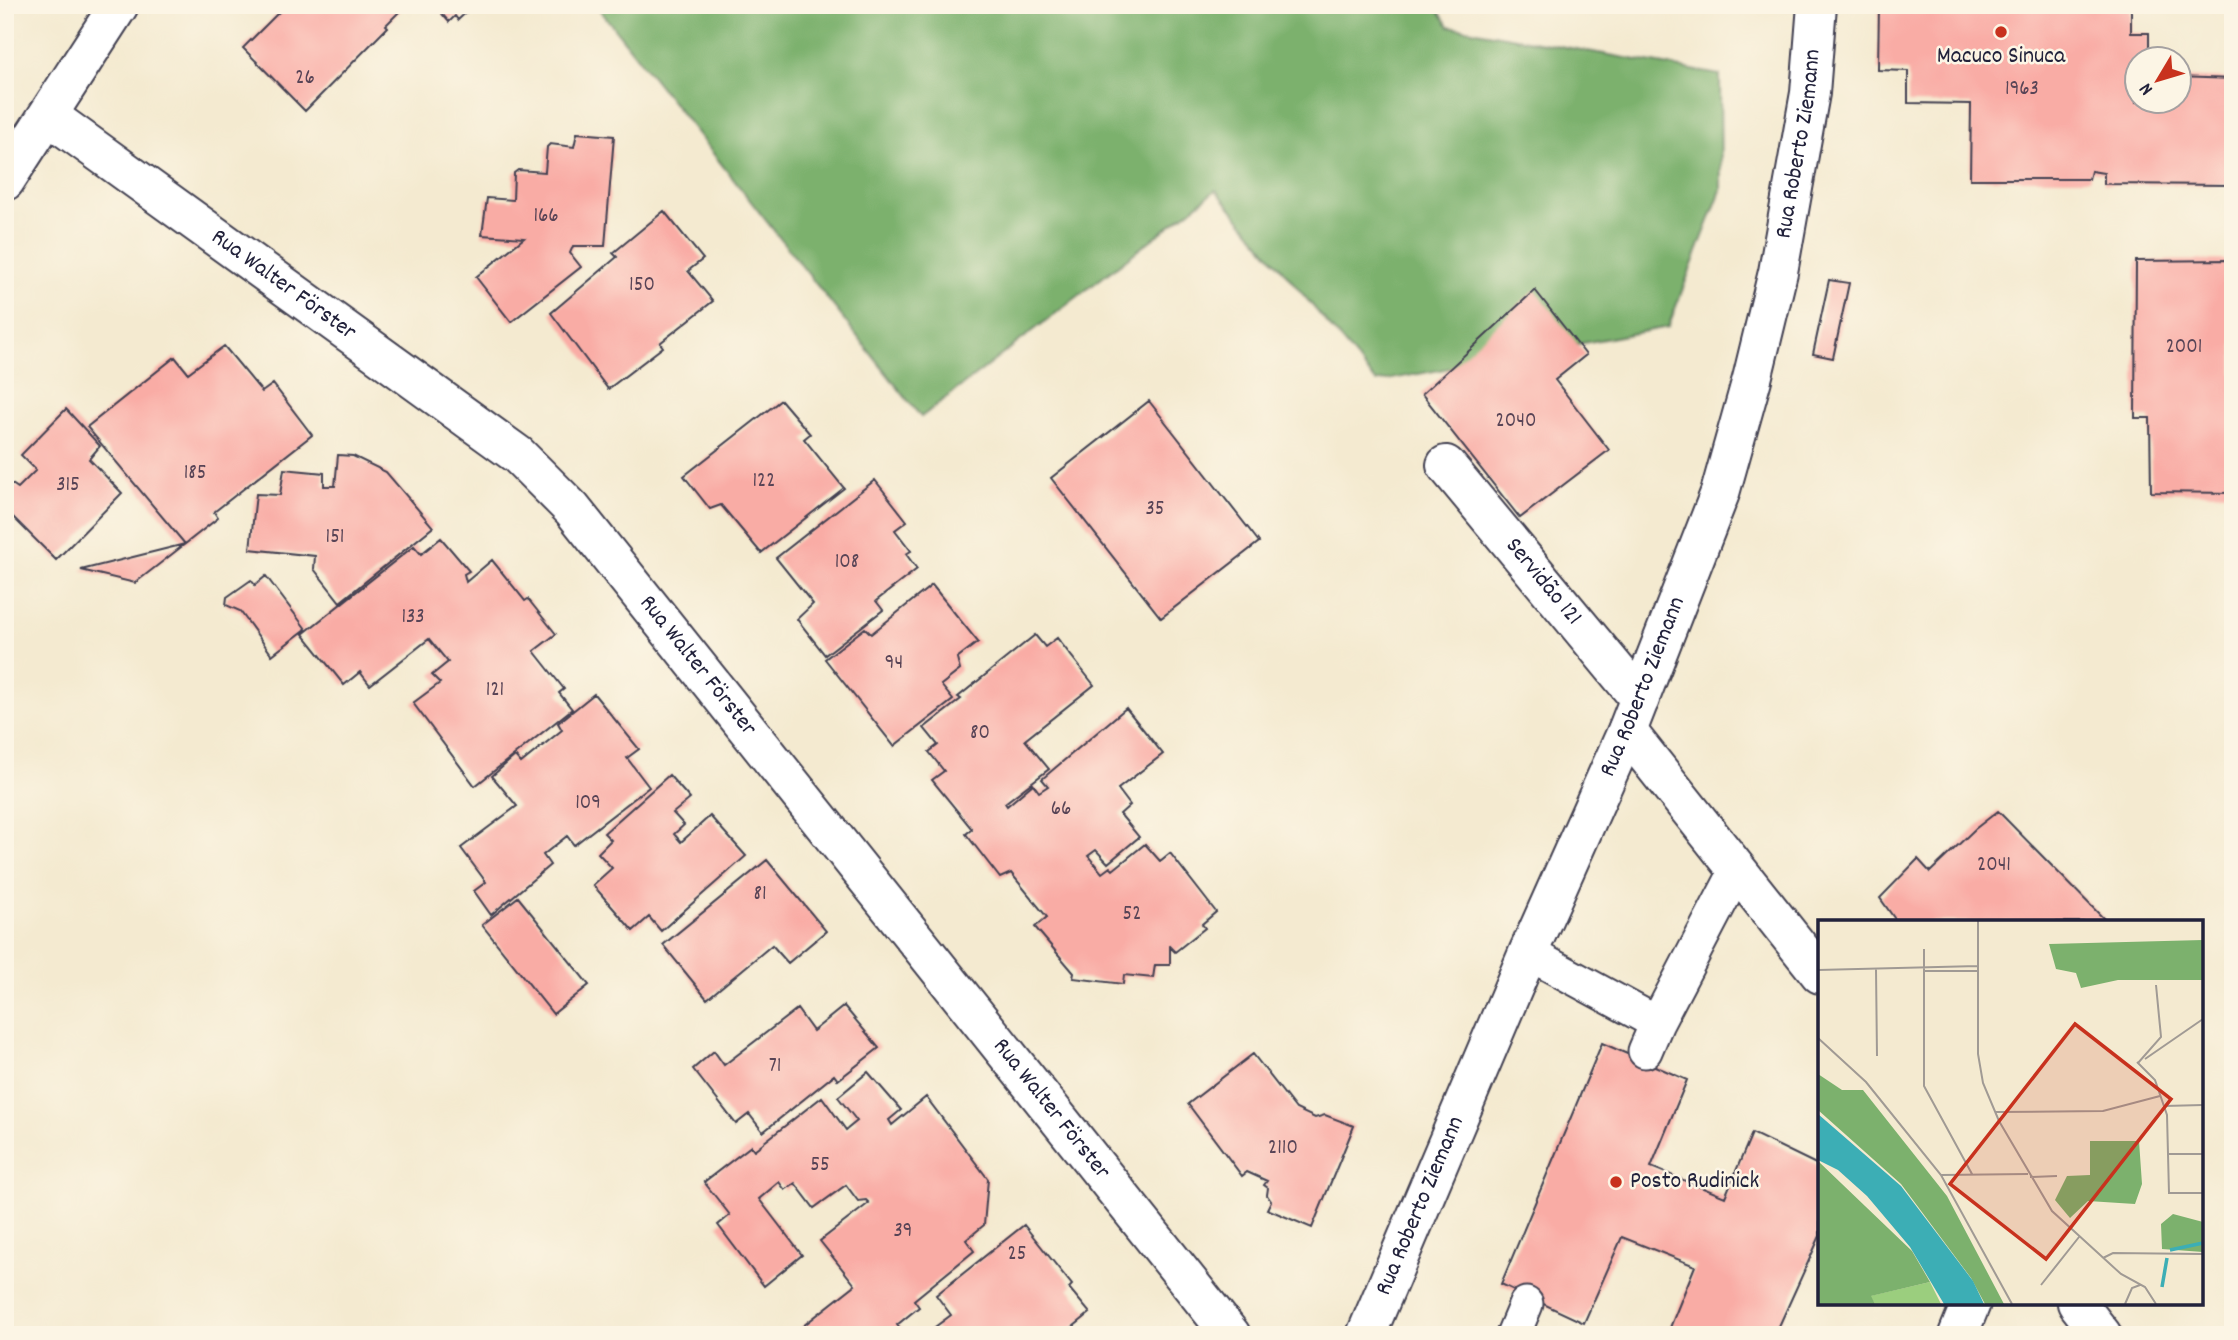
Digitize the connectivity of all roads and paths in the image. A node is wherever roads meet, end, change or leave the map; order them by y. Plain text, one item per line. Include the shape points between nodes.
1 (1817, 5) edge
2 (110, 10) edge
3 (49, 116) junction
4 (5, 181) edge
5 (1446, 465) dead end
6 (1634, 715) junction
7 (1738, 868) junction
8 (1528, 953) junction
9 (1818, 971) edge
10 (1526, 1304) dead end
11 (1970, 1305) edge
12 (2079, 1305) edge
13 (1369, 1334) edge
14 (1231, 1335) edge
15 (1513, 1335) edge
16 (1958, 1335) edge
17 (2102, 1335) edge

1 - 6 street, Rua Roberto Ziemann via 1797,173 1752,379 1720,493
2 - 3 street
3 - 4 street
3 - 14 street, Rua Walter Förster via 518,455 572,509
5 - 6 street, Servidão 121
6 - 7 street, Servidão 121
6 - 8 street, Rua Roberto Ziemann
7 - 8 lane via 1651,1037
7 - 9 street, Servidão 121
8 - 13 street, Rua Roberto Ziemann
10 - 15 lane
11 - 16 street
12 - 17 street

